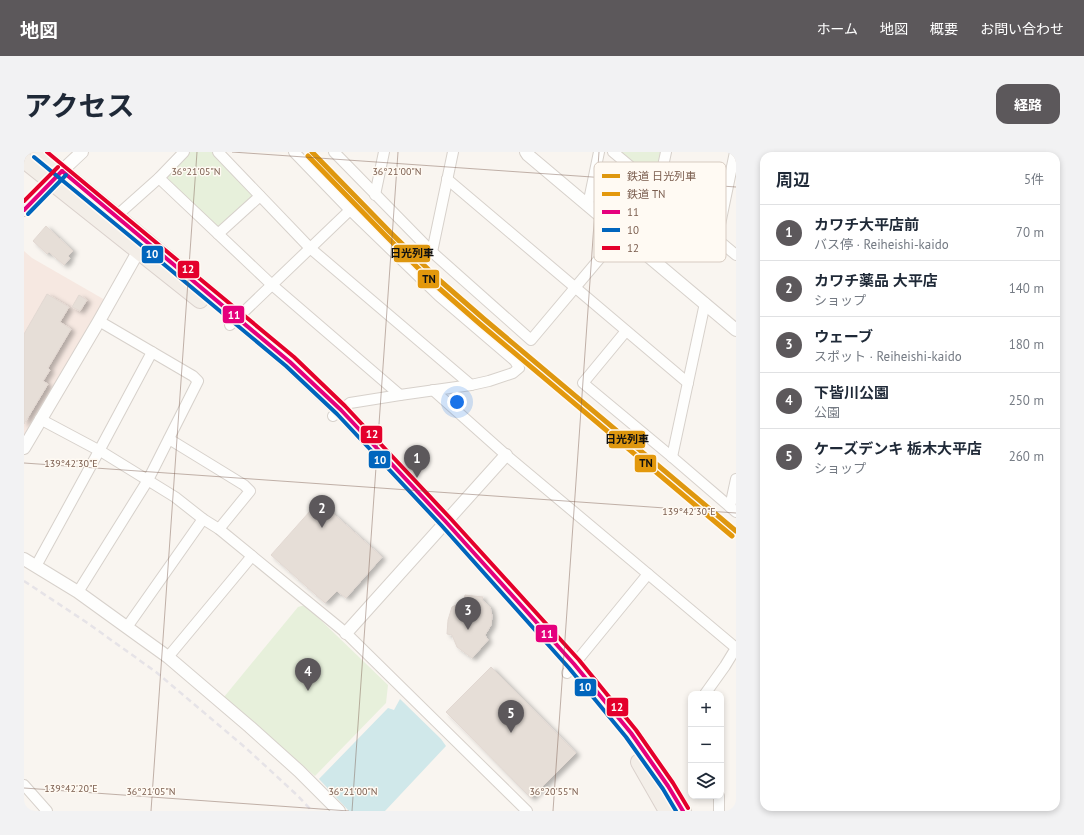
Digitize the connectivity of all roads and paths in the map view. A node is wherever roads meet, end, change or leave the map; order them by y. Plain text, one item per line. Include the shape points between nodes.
1 (38, 152) edge
2 (82, 152) edge
3 (184, 152) edge
4 (218, 152) edge
5 (294, 152) edge
6 (334, 152) edge
7 (384, 152) edge
8 (453, 152) edge
9 (526, 152) edge
10 (599, 152) edge
11 (613, 152) edge
12 (666, 152) edge
13 (735, 152) edge
14 (24, 160) edge
15 (597, 162) edge
16 (625, 162) edge
17 (664, 162) edge
18 (56, 176) junction
19 (594, 176) edge
20 (159, 178) junction
21 (447, 180) junction
22 (376, 195) junction
23 (260, 196) junction
24 (726, 196) edge
25 (588, 204) junction
26 (594, 209) edge
27 (24, 210) edge
28 (350, 210) junction
29 (111, 220) junction
30 (218, 234) junction
31 (142, 246) junction
32 (726, 247) edge
33 (310, 248) junction
34 (432, 252) junction
35 (736, 255) edge
36 (597, 262) edge
37 (656, 262) edge
38 (271, 284) junction
39 (575, 287) junction
40 (705, 303) junction
41 (99, 321) junction
42 (234, 321) junction
43 (736, 330) edge
44 (626, 331) junction
45 (152, 352) junction
46 (688, 383) junction
47 (471, 385) junction
48 (433, 390) junction
49 (400, 395) junction
50 (337, 413) junction
51 (40, 419) junction
52 (169, 439) junction
53 (24, 448) edge
54 (100, 451) junction
55 (506, 455) junction
56 (672, 457) junction
57 (736, 479) edge
58 (148, 480) junction
59 (733, 510) edge
60 (203, 518) junction
61 (442, 526) junction
62 (219, 529) junction
63 (252, 556) junction
64 (24, 559) edge
65 (36, 566) junction
66 (648, 574) junction
67 (78, 592) junction
68 (127, 627) junction
69 (346, 632) junction
70 (168, 658) junction
71 (571, 668) junction
72 (707, 691) edge
73 (24, 785) edge
74 (719, 799) edge
75 (46, 811) edge
76 (339, 811) edge
77 (527, 811) edge
78 (667, 811) edge
79 (683, 811) edge
80 (719, 811) edge

1 - 18 main road
2 - 18 street
3 - 20 street
4 - 23 street
5 - 28 street
6 - 22 street
7 - 22 street
8 - 21 street
9 - 25 street
10 - 15 street
11 - 16 street
12 - 17 street
13 - 24 street
14 - 18 main road
18 - 27 street
18 - 29 main road
19 - 25 street
20 - 29 street
20 - 30 street
21 - 34 street
21 - 39 street
22 - 34 street
23 - 30 street
23 - 33 street
25 - 26 street
28 - 33 street
28 - 47 street via 438,296 515,360 519,368 513,373
29 - 31 main road
30 - 38 street
31 - 41 street
31 - 42 main road
32 - 35 street
33 - 38 street
33 - 47 street
34 - 39 street via 532,340
36 - 39 street
37 - 40 street
38 - 42 street
38 - 49 street
39 - 44 street
40 - 43 street
40 - 46 street
41 - 45 street
41 - 51 street
42 - 50 main road via 283,369
44 - 46 street
44 - 56 street via 583,383
45 - 52 street via 194,376 198,381
45 - 54 street
46 - 56 street
47 - 48 street
48 - 49 street
48 - 55 street
49 - 50 street via 350,403
50 - 61 main road
51 - 53 street
51 - 54 street
52 - 58 street
52 - 62 street via 250,491
54 - 58 street
54 - 65 street
55 - 61 street
55 - 66 street
56 - 59 street
57 - 59 street
58 - 60 street
58 - 67 street
60 - 62 street
60 - 68 street
61 - 69 street
61 - 71 main road
62 - 63 street
63 - 69 street
63 - 70 street
64 - 65 street
65 - 67 street
66 - 71 street
66 - 72 street via 736,648
67 - 68 street
68 - 70 street
69 - 77 street
70 - 76 street via 278,751
71 - 78 main road via 624,738
71 - 79 main road via 631,734
73 - 75 street
74 - 80 street

